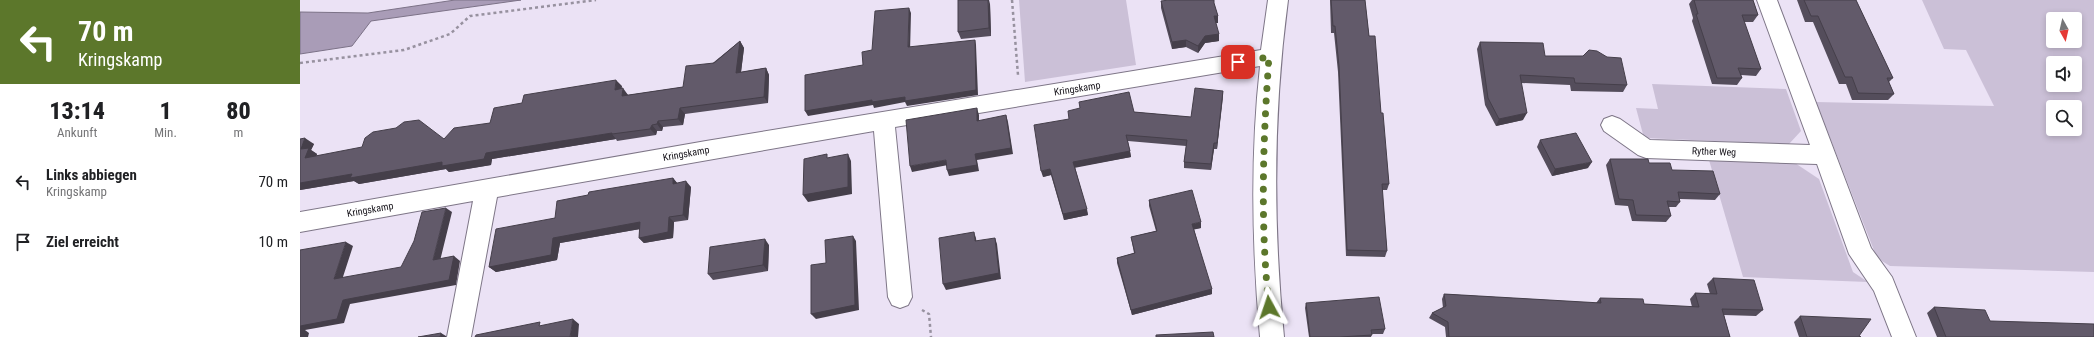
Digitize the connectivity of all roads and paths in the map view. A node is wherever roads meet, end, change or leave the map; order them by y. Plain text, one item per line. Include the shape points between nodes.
1 (596, 0) edge
2 (1012, 0) edge
3 (1278, 0) edge
4 (1767, 0) edge
5 (1269, 57) junction
6 (300, 63) edge
7 (1020, 97) junction
8 (884, 121) junction
9 (1612, 125) dead end
10 (1824, 155) junction
11 (487, 188) junction
12 (300, 222) edge
13 (900, 297) dead end
14 (459, 337) edge
15 (1272, 337) edge
16 (1904, 337) edge

1 - 6 path via 470,16 450,34 404,50
2 - 7 path
3 - 5 street
4 - 10 street
5 - 7 street, Kringskamp
5 - 15 street via 1263,187 1267,292
7 - 8 street, Kringskamp
8 - 11 street, Kringskamp
8 - 13 street
9 - 10 street, Ryther Weg via 1646,149
10 - 16 street via 1861,254 1884,285
11 - 12 street, Kringskamp
11 - 14 street

